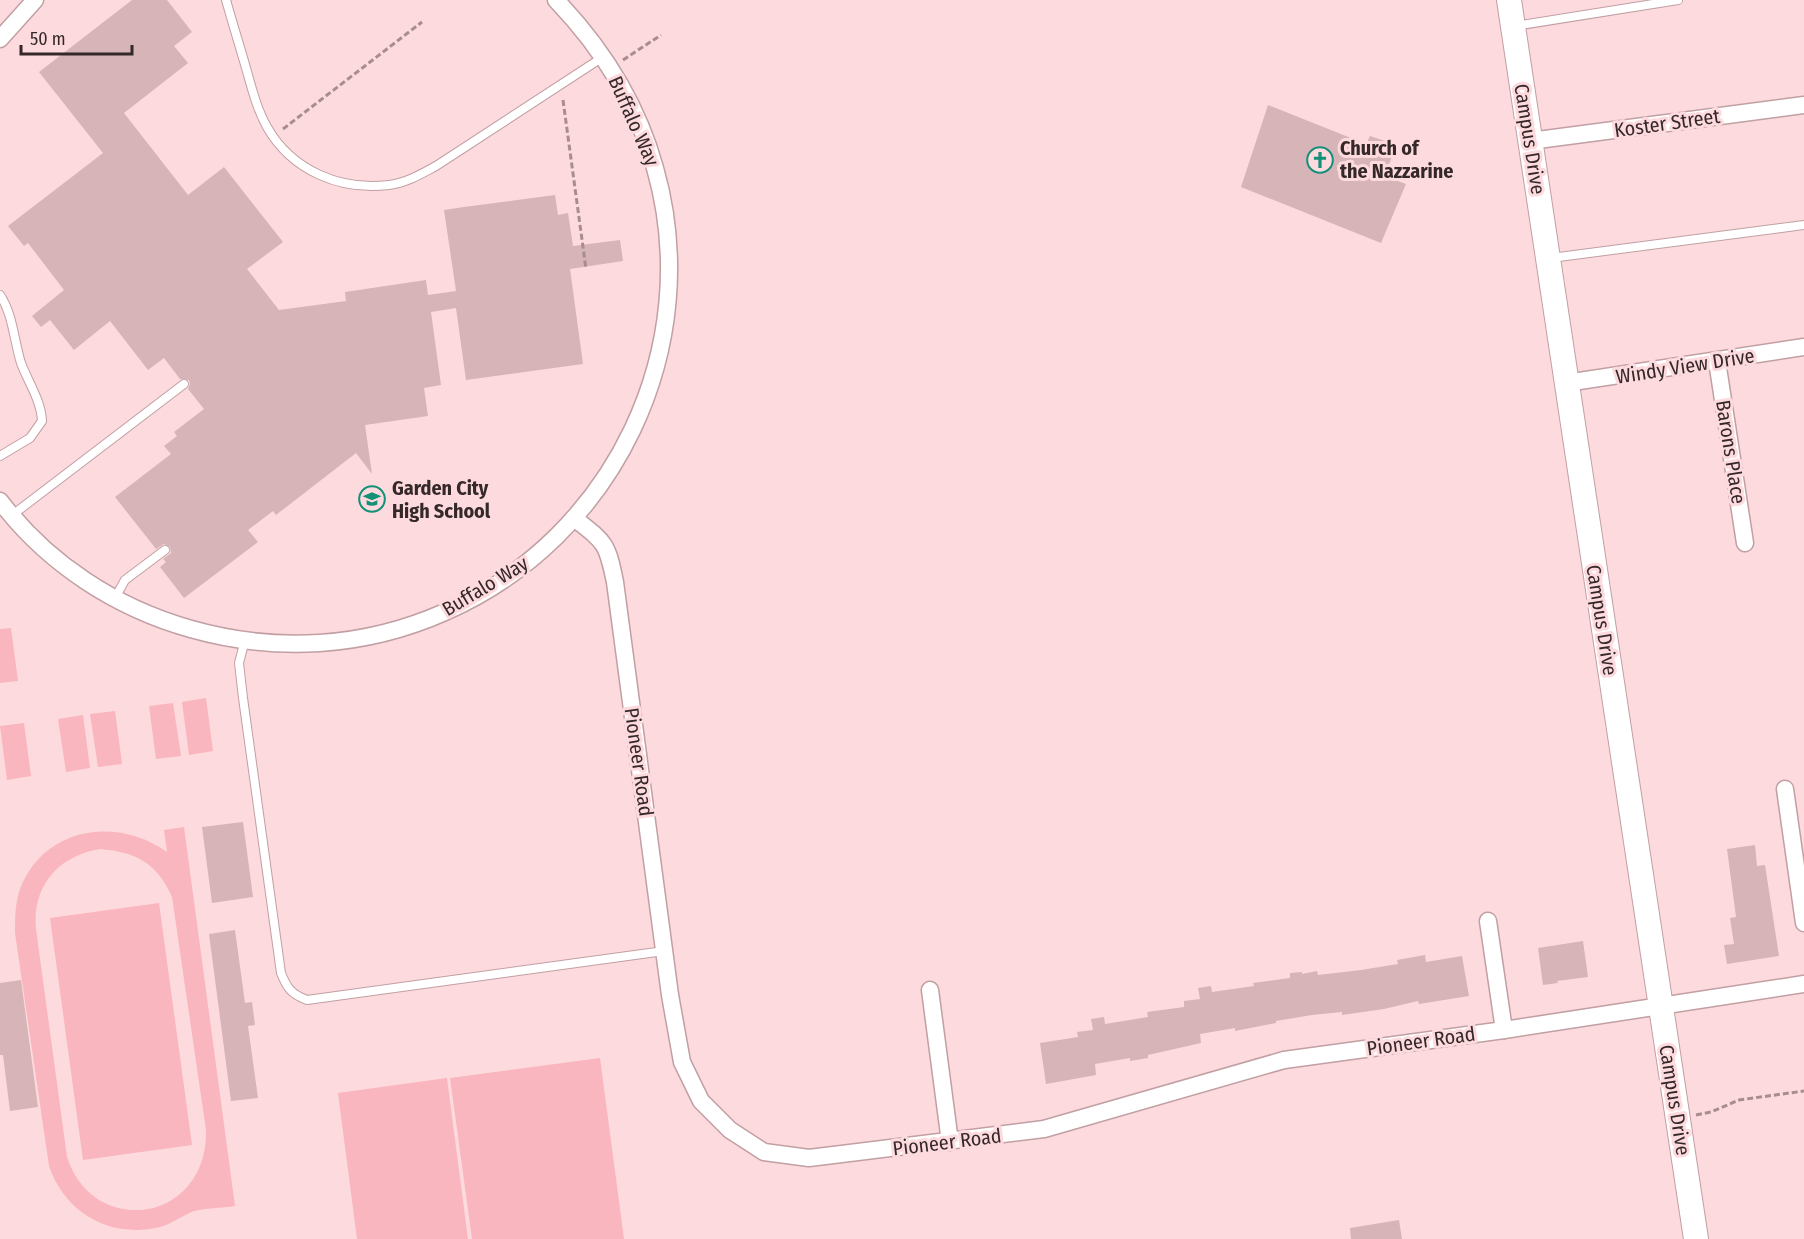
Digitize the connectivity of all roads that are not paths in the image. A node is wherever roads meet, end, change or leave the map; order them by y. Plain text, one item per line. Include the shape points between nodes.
1 (35, 0) edge
2 (226, 0) edge
3 (556, 0) edge
4 (1509, 0) edge
5 (1677, 0) edge
6 (1513, 27) junction
7 (0, 39) edge
8 (603, 57) junction
9 (1804, 105) edge
10 (1530, 141) junction
11 (1804, 225) edge
12 (1548, 259) junction
13 (0, 295) edge
14 (1804, 347) edge
15 (1717, 361) junction
16 (1566, 383) junction
17 (184, 384) dead end
18 (0, 456) edge
19 (0, 501) edge
20 (12, 516) junction
21 (574, 518) junction
22 (1745, 543) dead end
23 (165, 550) dead end
24 (115, 598) junction
25 (245, 640) junction
26 (1785, 789) dead end
27 (1488, 921) dead end
28 (1804, 923) edge
29 (664, 951) junction
30 (1804, 984) edge
31 (930, 990) dead end
32 (1660, 1006) junction
33 (1504, 1029) junction
34 (950, 1142) junction
35 (1696, 1239) edge

1 - 7 street
2 - 8 lane via 267,128 303,166 331,181 359,186 390,185 412,179
3 - 8 street, Buffalo Way
4 - 6 main road, Campus Drive
5 - 6 lane
6 - 10 main road, Campus Drive
8 - 21 street, Buffalo Way via 630,102 655,167 667,228 668,291 659,356 638,419 609,473
9 - 10 street, Koster Street
10 - 12 main road, Campus Drive
11 - 12 lane
12 - 16 main road, Campus Drive
13 - 18 lane via 22,366 39,402 42,421 30,438
14 - 15 street, Windy View Drive
15 - 16 street, Windy View Drive
15 - 22 street, Barons Place
16 - 32 main road, Campus Drive
17 - 20 lane
19 - 20 street, Buffalo Way
20 - 24 street, Buffalo Way via 69,570
21 - 25 street, Buffalo Way via 509,577 466,603 423,622 387,633 314,644
21 - 29 street, Pioneer Road via 608,550 615,582
23 - 24 lane via 125,580
24 - 25 street, Buffalo Way via 174,624
25 - 29 lane via 239,663 280,961 287,987 295,996 307,1000
26 - 28 street
27 - 33 street
29 - 34 street, Pioneer Road via 682,1062 701,1101 730,1130 764,1152 809,1158
30 - 32 street, Pioneer Road
31 - 34 street
32 - 33 street, Pioneer Road
32 - 35 main road, Campus Drive
33 - 34 street, Pioneer Road via 1284,1060 1044,1129

